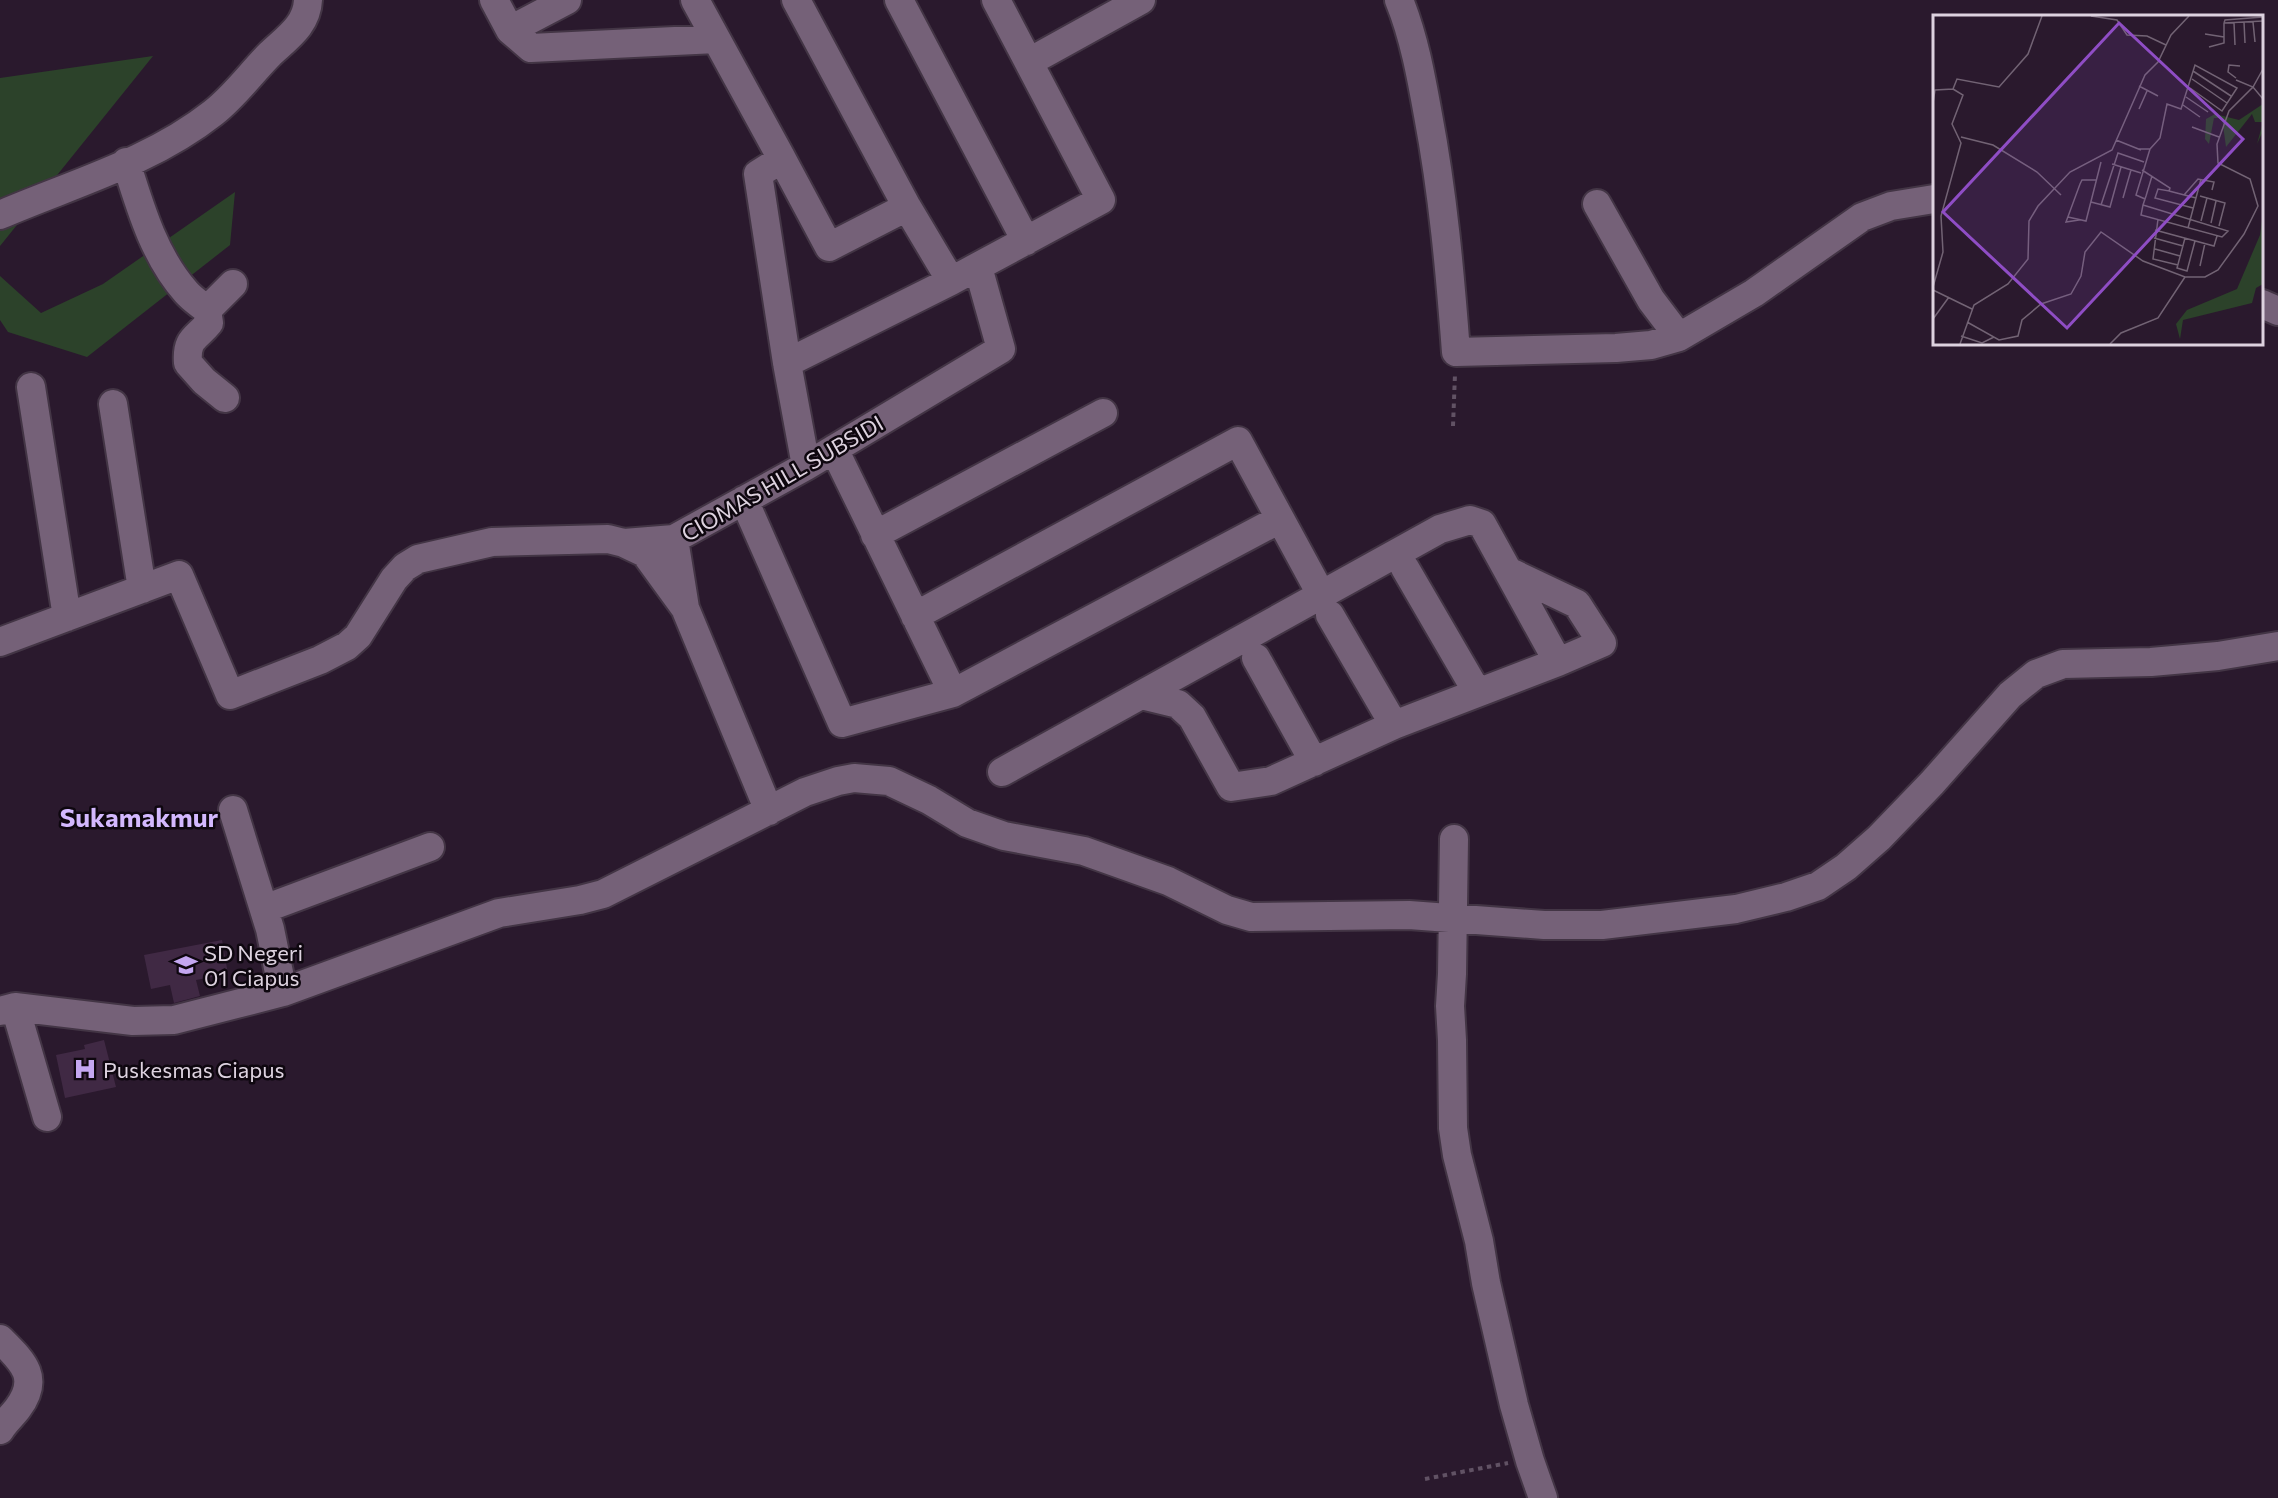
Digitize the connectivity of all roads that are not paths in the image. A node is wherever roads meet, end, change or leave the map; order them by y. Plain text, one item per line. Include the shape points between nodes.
1 (308, 0) edge
2 (494, 0) edge
3 (567, 0) edge
4 (695, 0) edge
5 (796, 0) edge
6 (899, 0) edge
7 (996, 0) edge
8 (1141, 0) edge
9 (1399, 0) edge
10 (1108, 9) edge
11 (510, 30) junction
12 (716, 39) junction
13 (1029, 62) junction
14 (782, 159) junction
15 (126, 162) junction
16 (1933, 199) edge
17 (1597, 204) dead end
18 (907, 207) junction
19 (0, 216) edge
20 (1026, 241) junction
21 (978, 267) junction
22 (951, 281) junction
23 (233, 284) dead end
24 (2263, 304) edge
25 (207, 310) junction
26 (2278, 311) edge
27 (1679, 337) junction
28 (787, 363) junction
29 (31, 387) dead end
30 (225, 398) dead end
31 (113, 404) dead end
32 (1103, 413) dead end
33 (834, 449) junction
34 (806, 466) junction
35 (744, 500) junction
36 (1280, 519) junction
37 (875, 535) junction
38 (674, 539) junction
39 (624, 543) junction
40 (1405, 568) dead end
41 (1508, 572) junction
42 (142, 589) junction
43 (1326, 605) junction
44 (685, 608) junction
45 (915, 616) junction
46 (67, 617) junction
47 (0, 642) edge
48 (2278, 646) edge
49 (1256, 657) dead end
50 (1558, 662) junction
51 (1477, 692) junction
52 (953, 693) junction
53 (1141, 695) junction
54 (1394, 725) junction
55 (1314, 762) junction
56 (1002, 772) dead end
57 (233, 810) dead end
58 (769, 811) junction
59 (1454, 839) dead end
60 (430, 847) dead end
61 (264, 909) junction
62 (1453, 918) junction
63 (283, 992) junction
64 (7, 1009) edge
65 (47, 1117) dead end
66 (0, 1339) edge
67 (0, 1430) edge
68 (1543, 1498) edge

1 - 15 street via 306,16 296,30 232,96 185,133
2 - 11 street
3 - 11 street
4 - 12 street
5 - 18 street
6 - 20 street
7 - 13 street
8 - 10 street
9 - 27 street via 1418,61 1435,150 1456,352 1616,348 1651,345
10 - 13 street
11 - 12 street via 531,48
12 - 14 street
13 - 20 street via 1101,200
14 - 18 street via 829,247
14 - 28 street via 758,174
15 - 19 street
15 - 25 street via 157,247 186,292
16 - 27 street via 1891,206 1862,217 1754,293
17 - 27 street via 1651,300
18 - 22 street
20 - 21 street
21 - 22 street
21 - 33 street, CIOMAS HILL SUBSIDI via 1001,349
22 - 28 street
23 - 25 street
24 - 26 street
25 - 30 street via 209,322 189,344 188,363
28 - 34 street
29 - 46 street
31 - 42 street
32 - 37 street
33 - 34 street, CIOMAS HILL SUBSIDI
33 - 37 street
34 - 35 street, CIOMAS HILL SUBSIDI
35 - 38 street, CIOMAS HILL SUBSIDI
35 - 52 street via 842,723
36 - 43 street
36 - 45 street via 1238,441
36 - 52 street
37 - 45 street
38 - 39 street
38 - 44 street, CIOMAS HILL SUBSIDI
39 - 42 street via 608,539 492,542 418,559 393,579 358,636 347,646 230,695 179,575
39 - 44 street via 645,553
40 - 51 street
41 - 43 street via 1482,524 1470,519 1440,529
41 - 50 street
41 - 50 street via 1577,604 1602,643
42 - 46 street
43 - 53 street
43 - 54 street
44 - 58 street, CIOMAS HILL SUBSIDI
45 - 52 street
46 - 47 street
48 - 62 street via 2151,662 2063,664 2036,674 2010,695 1879,838 1818,885 1786,897 1736,909 1602,925
49 - 55 street
50 - 51 street
51 - 54 street
53 - 55 street via 1178,704 1192,717 1230,787 1271,781
53 - 56 street
54 - 55 street
57 - 61 street
58 - 62 street via 805,792 838,781 888,781 908,788 967,823 1004,836 1084,851 1251,917
58 - 63 street via 603,894 500,913
59 - 62 street
60 - 61 street
61 - 63 street
62 - 68 street via 1449,1006 1457,1155 1514,1406
63 - 64 street via 165,1020 133,1021
64 - 65 street
66 - 67 street via 21,1360 28,1374 29,1390

